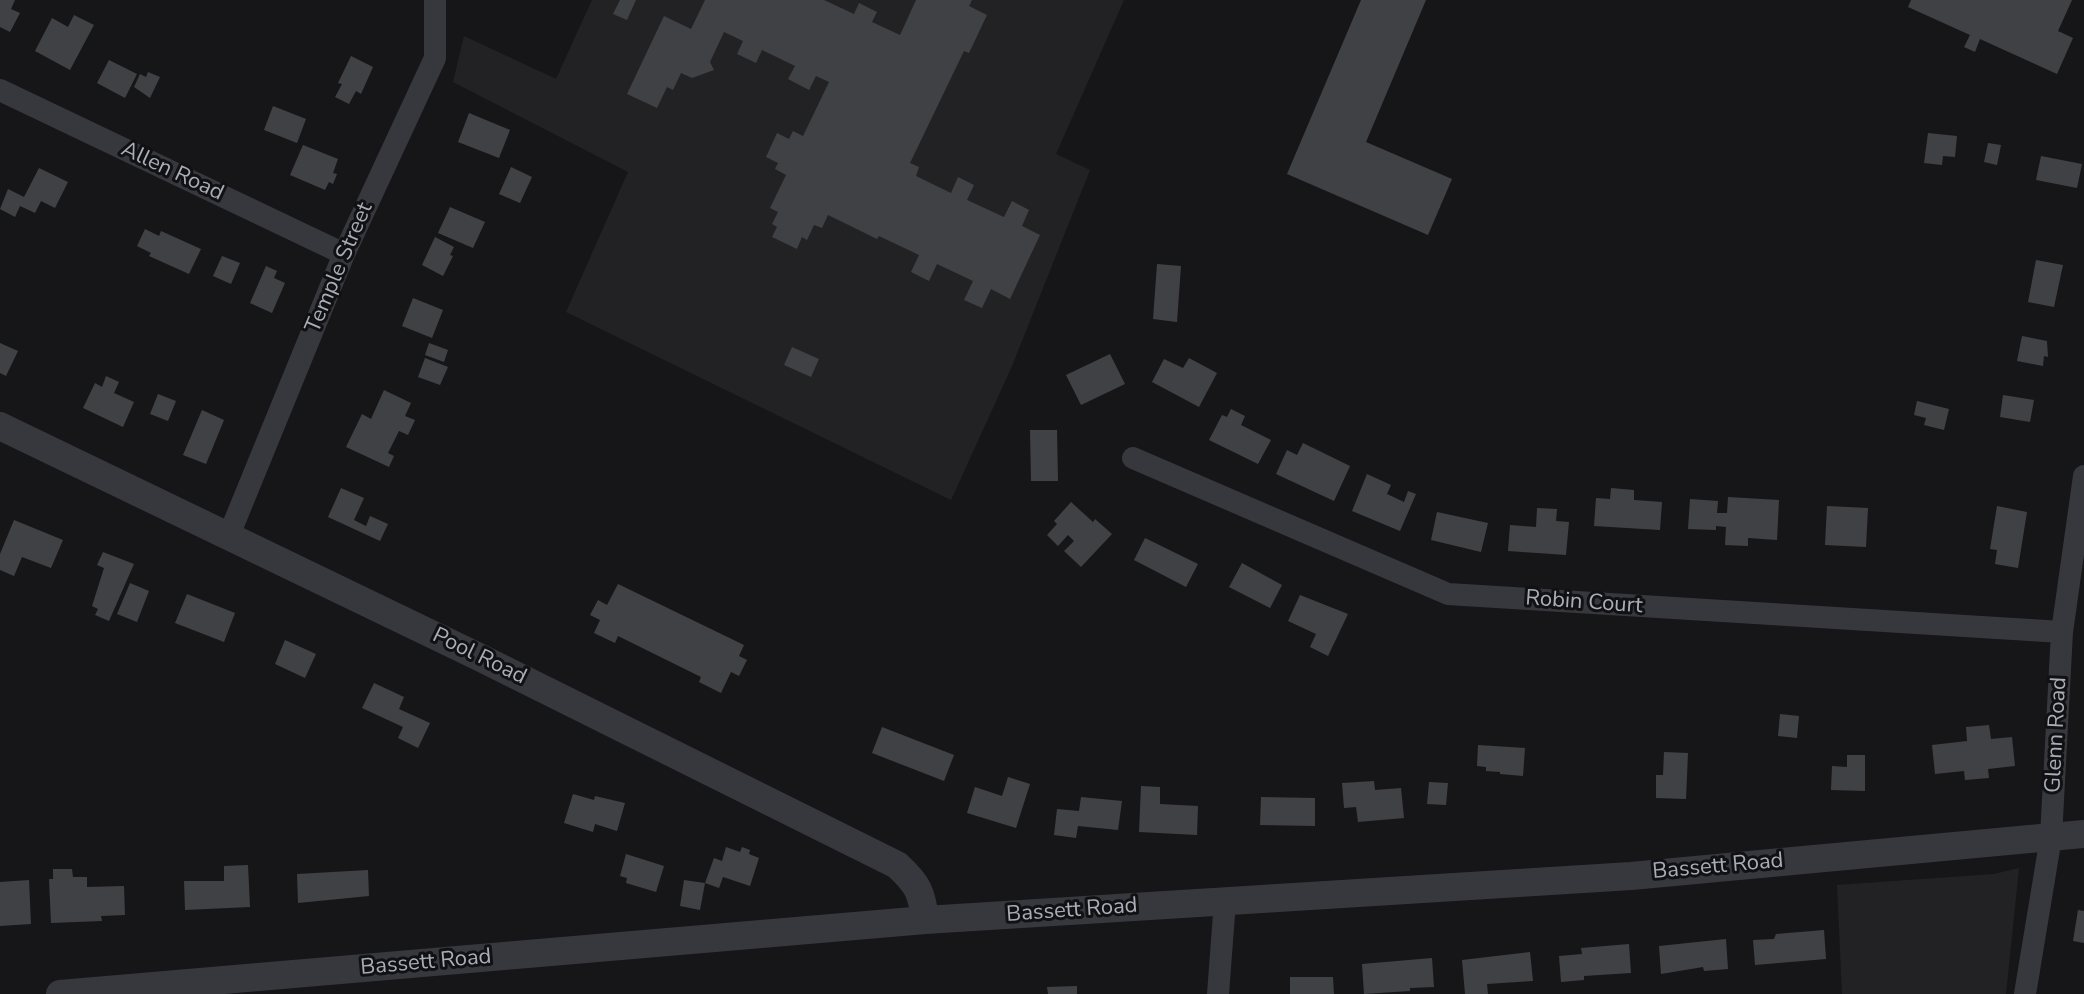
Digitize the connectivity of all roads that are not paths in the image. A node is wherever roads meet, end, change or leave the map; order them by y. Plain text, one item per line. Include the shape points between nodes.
1 (435, 0) edge
2 (0, 90) edge
3 (344, 254) junction
4 (0, 426) edge
5 (1133, 458) dead end
6 (2084, 476) edge
7 (229, 535) junction
8 (2062, 632) junction
9 (2084, 834) edge
10 (2051, 837) junction
11 (1225, 901) junction
12 (925, 920) junction
13 (60, 994) edge
14 (1218, 994) edge
15 (2025, 994) edge

1 - 3 street, Temple Street via 435,58
2 - 3 street, Allen Road
3 - 7 street, Temple Street
4 - 7 street, Pool Road
5 - 8 street, Robin Court via 1448,594
6 - 8 street, Glenn Road
7 - 12 street, Pool Road via 897,865 918,888
8 - 10 street, Glenn Road
9 - 10 street, Bassett Road
10 - 11 street, Bassett Road via 1631,876
10 - 15 street, Glenn Road
11 - 12 street, Bassett Road
11 - 14 street
12 - 13 street, Bassett Road

